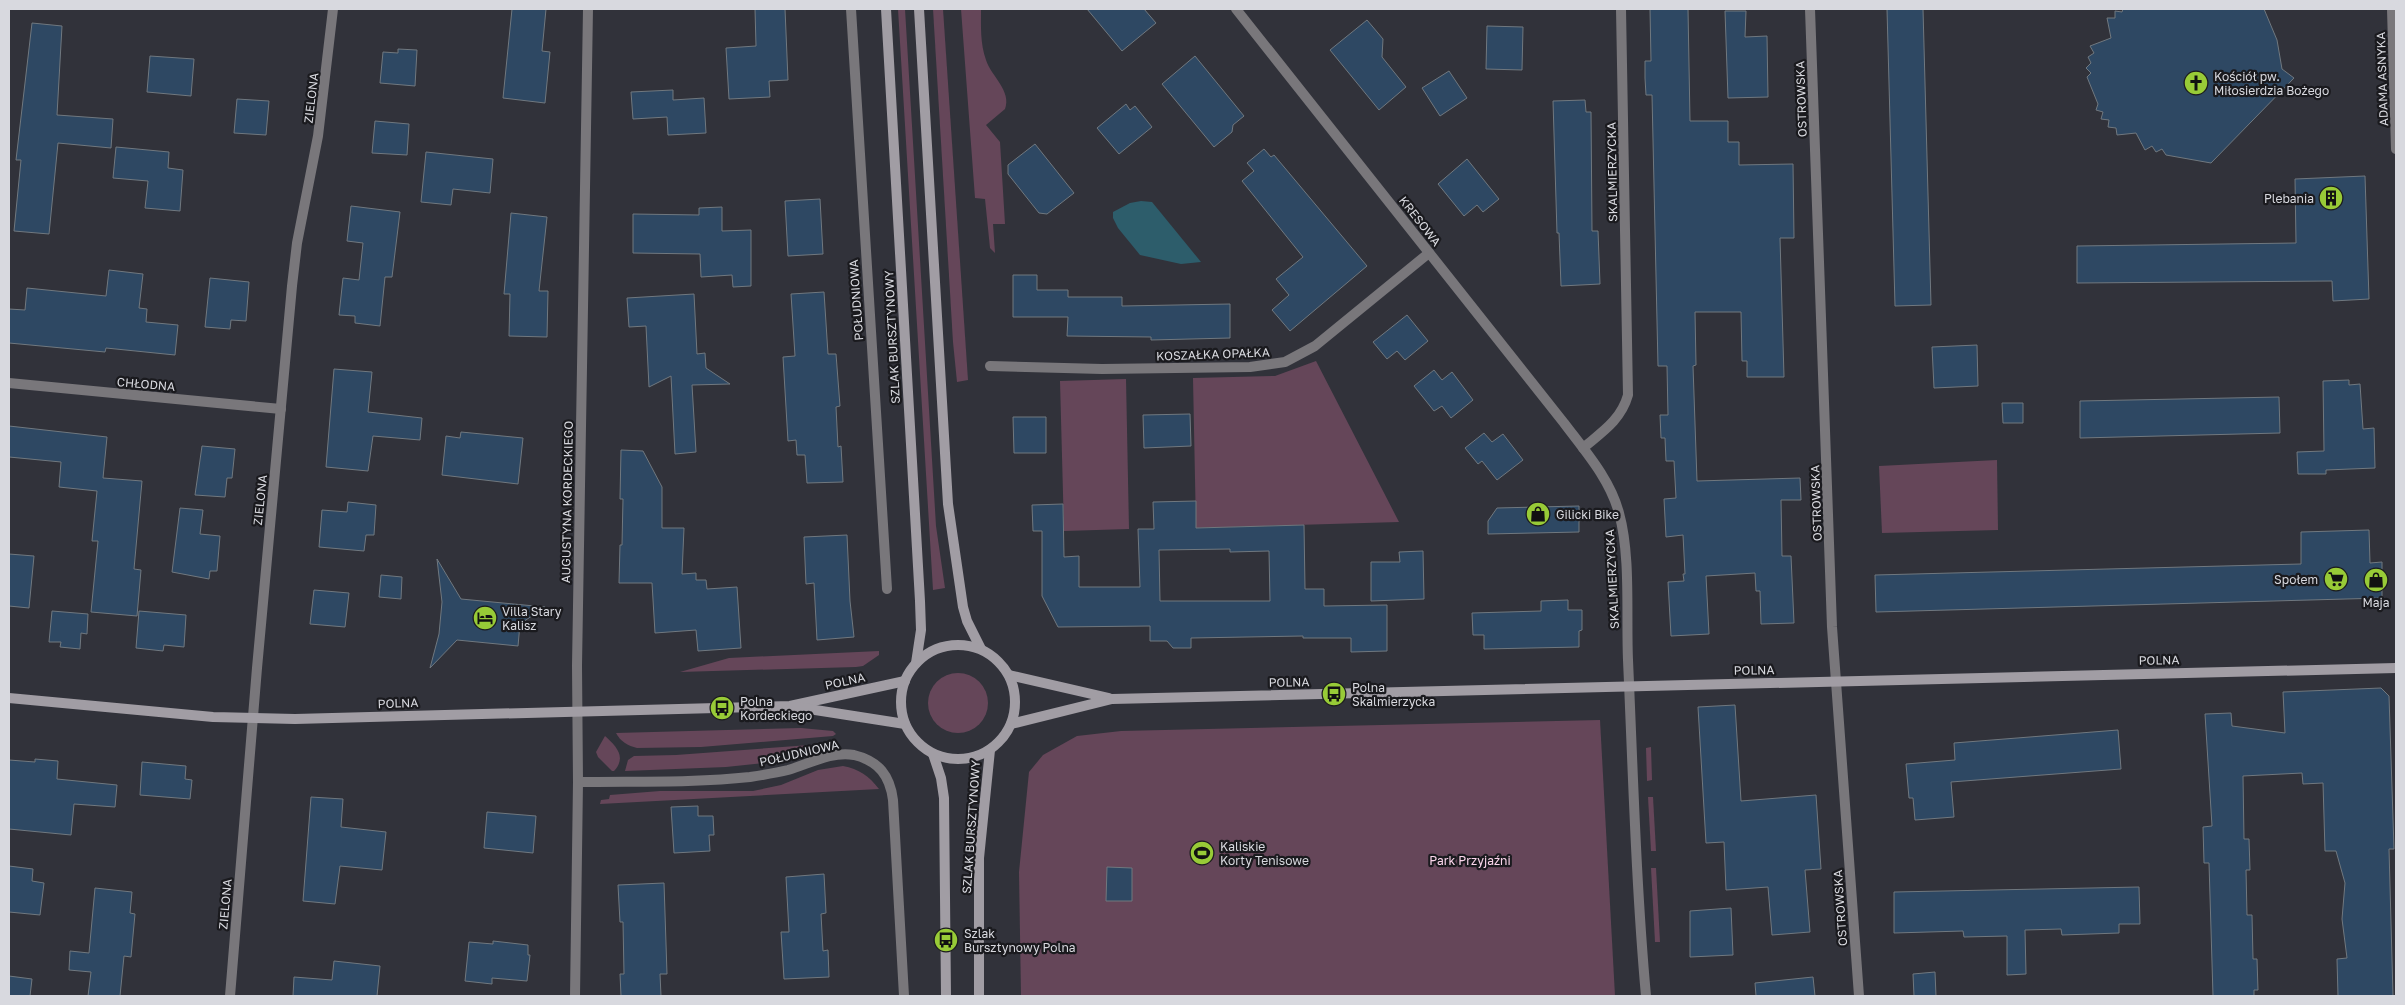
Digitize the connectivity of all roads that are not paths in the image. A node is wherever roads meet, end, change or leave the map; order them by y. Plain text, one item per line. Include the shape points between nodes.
1 (333, 9) edge
2 (588, 9) edge
3 (851, 9) edge
4 (886, 9) edge
5 (919, 9) edge
6 (1236, 9) edge
7 (1621, 9) edge
8 (1810, 9) edge
9 (2392, 9) edge
10 (2396, 149) edge
11 (1429, 253) junction
12 (990, 366) dead end
13 (9, 383) edge
14 (281, 409) junction
15 (1583, 448) junction
16 (887, 589) dead end
17 (981, 649) junction
18 (916, 663) junction
19 (2396, 668) edge
20 (1009, 675) junction
21 (1835, 680) junction
22 (905, 681) junction
23 (1629, 686) junction
24 (9, 698) edge
25 (1112, 699) junction
26 (790, 706) junction
27 (578, 711) junction
28 (253, 719) junction
29 (905, 724) junction
30 (1011, 724) junction
31 (990, 750) junction
32 (933, 754) junction
33 (578, 782) junction
34 (230, 996) edge
35 (575, 996) edge
36 (904, 996) edge
37 (946, 996) edge
38 (979, 996) edge
39 (1646, 996) edge
40 (1859, 996) edge

1 - 14 street, ZIELONA via 318,136 296,252
2 - 27 street, AUGUSTYNA KORDECKIEGO
3 - 16 street, POŁUDNIOWA
4 - 18 street, SZLAK BURSZTYNOWY via 920,601 921,630
5 - 17 street via 948,504 963,607
6 - 11 street, KRESOWA
7 - 15 street, SKALMIERZYCKA via 1628,395 1622,413
8 - 21 street, OSTROWSKA
9 - 10 street, ADAMA ASNYKA
11 - 12 street, KOSZAŁKA OPAŁKA via 1315,346 1285,362 1250,367 1122,369
11 - 15 street, KRESOWA
13 - 14 street, CHŁODNA
14 - 28 street, ZIELONA
15 - 23 street, SKALMIERZYCKA via 1613,495 1622,526
17 - 18 street via 964,645 946,646 930,652
17 - 20 street
18 - 22 street
19 - 21 street, POLNA
20 - 25 street, POLNA
20 - 30 street via 1016,707
21 - 23 street, POLNA
21 - 40 street, OSTROWSKA
22 - 26 street, POLNA
22 - 29 street via 901,702
23 - 25 street, POLNA
23 - 39 street, SKALMIERZYCKA
24 - 28 street, POLNA
25 - 30 street, POLNA
26 - 27 street, POLNA
26 - 29 street, POLNA
27 - 28 street, POLNA
27 - 33 street, AUGUSTYNA KORDECKIEGO
28 - 34 street, ZIELONA
29 - 32 street via 921,746
30 - 31 street via 1003,738
31 - 32 street via 962,760
31 - 38 street, SZLAK BURSZTYNOWY via 979,858
32 - 37 street, SZLAK BURSZTYNOWY via 944,798
33 - 35 street, AUGUSTYNA KORDECKIEGO
33 - 36 street, POŁUDNIOWA via 751,777 837,755 852,755 877,765 886,775 893,800

